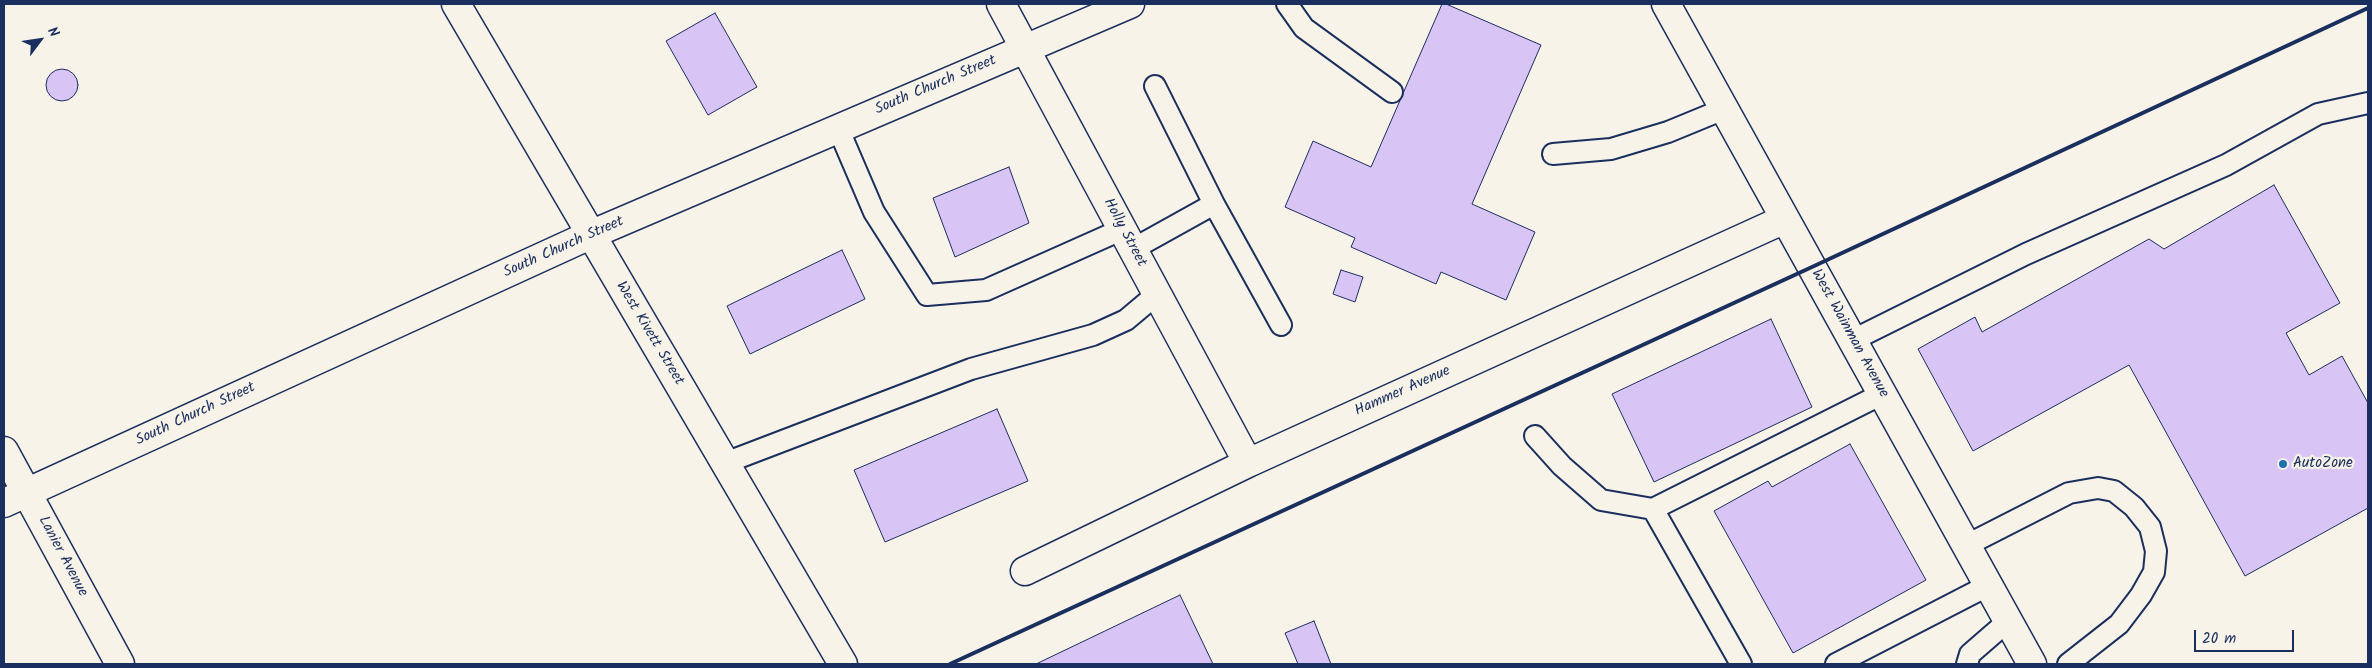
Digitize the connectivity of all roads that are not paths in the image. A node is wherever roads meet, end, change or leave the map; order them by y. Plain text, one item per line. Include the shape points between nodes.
1 (456, 4) edge
2 (1001, 4) edge
3 (1130, 4) edge
4 (1286, 4) edge
5 (1666, 4) edge
6 (1025, 48) junction
7 (1155, 86) dead end
8 (1392, 92) dead end
9 (2368, 103) edge
10 (1724, 109) junction
11 (838, 128) junction
12 (1552, 154) dead end
13 (1214, 204) junction
14 (1785, 218) junction
15 (590, 235) junction
16 (1128, 239) junction
17 (1157, 294) junction
18 (1281, 325) dead end
19 (1852, 340) junction
20 (1882, 394) junction
21 (1535, 436) dead end
22 (4, 451) edge
23 (1248, 463) junction
24 (725, 464) junction
25 (15, 498) edge
26 (1653, 509) junction
27 (1966, 545) junction
28 (1025, 571) dead end
29 (1988, 585) junction
30 (2008, 621) junction
31 (838, 663) edge
32 (120, 664) edge
33 (1741, 664) edge
34 (1836, 664) edge
35 (1967, 664) edge
36 (2032, 664) edge
37 (2068, 664) edge

1 - 15 street, West Kivett Street
2 - 6 street, Holly Street
3 - 6 street, South Church Street
4 - 8 lane via 1304,28
5 - 10 street, West Wainman Avenue
6 - 11 street, South Church Street
6 - 16 street, Holly Street
7 - 13 lane
9 - 19 lane via 2318,114 2226,165 2026,254
10 - 12 lane via 1668,132 1611,149
10 - 14 street, West Wainman Avenue
11 - 15 street, South Church Street
11 - 16 lane via 874,212 927,294 986,290
13 - 16 lane
13 - 18 lane
14 - 19 street, West Wainman Avenue
14 - 23 street, Hammer Avenue
15 - 24 street, West Kivett Street
15 - 25 street, South Church Street
16 - 17 street, Holly Street
17 - 23 street, Holly Street
17 - 24 lane via 1126,320 1093,335 971,369
19 - 20 street, West Wainman Avenue
20 - 26 lane
20 - 27 street, West Wainman Avenue
21 - 26 lane via 1562,466 1601,500
22 - 25 street, Lanier Avenue
23 - 28 street, Hammer Avenue
24 - 31 street, West Kivett Street
25 - 32 street, Lanier Avenue
26 - 33 lane
27 - 29 street, West Wainman Avenue
27 - 37 lane via 2069,493 2098,488 2114,490 2134,507 2150,527 2156,551 2154,572 2119,624
29 - 30 street, West Wainman Avenue
29 - 34 lane
30 - 35 lane via 1970,654
30 - 36 street, West Wainman Avenue

